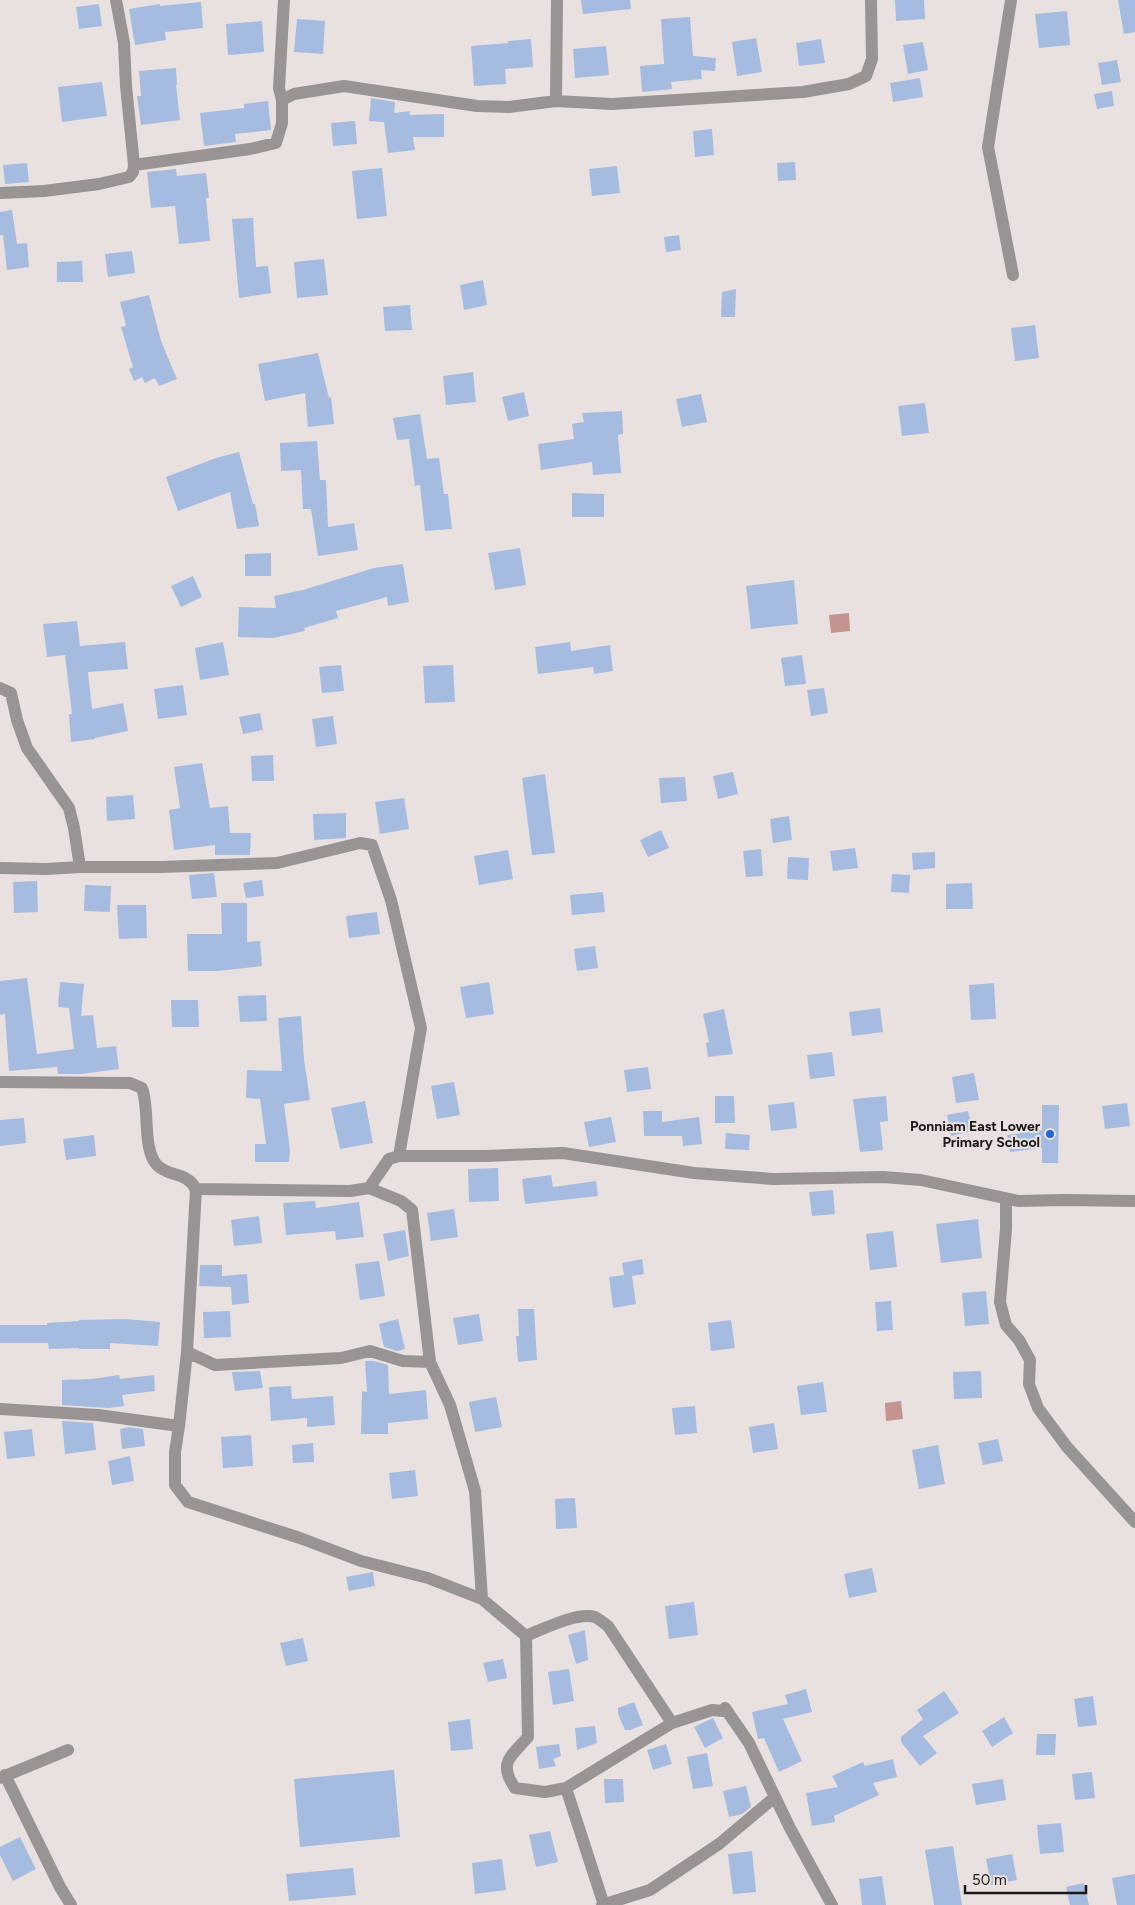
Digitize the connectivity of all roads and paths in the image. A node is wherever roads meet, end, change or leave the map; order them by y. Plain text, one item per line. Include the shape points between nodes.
1 (116, 0) edge
2 (284, 0) edge
3 (557, 0) edge
4 (871, 0) edge
5 (1011, 0) edge
6 (282, 100) junction
7 (556, 101) junction
8 (134, 165) junction
9 (0, 193) edge
10 (1012, 274) dead end
11 (0, 688) edge
12 (80, 867) junction
13 (0, 868) edge
14 (0, 1082) edge
15 (399, 1156) junction
16 (370, 1188) junction
17 (196, 1189) junction
18 (1006, 1199) junction
19 (1135, 1201) edge
20 (187, 1352) junction
21 (430, 1362) junction
22 (0, 1409) edge
23 (179, 1426) junction
24 (1135, 1522) edge
25 (482, 1599) junction
26 (526, 1636) junction
27 (672, 1723) junction
28 (68, 1750) dead end
29 (2, 1776) edge
30 (566, 1788) junction
31 (775, 1797) junction
32 (71, 1905) edge
33 (603, 1905) edge
34 (832, 1905) edge

1 - 8 street via 124,43
2 - 6 street via 279,88
3 - 7 street
4 - 7 street via 872,59 866,76 849,84 802,92 686,100 612,104
5 - 10 street via 988,147
6 - 7 street via 294,94 344,86 477,106 509,107
6 - 8 street via 282,122 276,143
8 - 9 street via 133,172 125,180 44,192
11 - 12 street via 11,694 27,748 68,808
12 - 13 street via 46,870
12 - 15 street via 277,863 360,843 372,845 390,900 421,1028
14 - 17 street via 130,1083 142,1088 147,1107 148,1148 156,1164 167,1172 183,1176
15 - 16 street via 389,1159
15 - 18 street via 563,1152 694,1173 773,1179 883,1177 921,1180
16 - 17 street via 350,1191
16 - 21 street via 401,1201 412,1210
17 - 20 street
18 - 19 street
18 - 24 street via 1000,1302 1006,1325 1030,1360 1029,1384 1038,1408 1067,1447
20 - 21 street via 215,1365 341,1358 370,1351 403,1360
20 - 23 street
21 - 25 street via 450,1405 475,1491
22 - 23 street via 98,1415
23 - 25 street via 175,1486 188,1502 361,1561 428,1578
25 - 26 street
26 - 27 street via 583,1616 595,1618 608,1626
26 - 30 street via 528,1737 510,1755 508,1777 515,1788 545,1792
27 - 30 street
27 - 31 street via 725,1708 749,1743
28 - 29 street
29 - 32 street
30 - 33 street
31 - 33 street via 719,1844 650,1890
31 - 34 street

